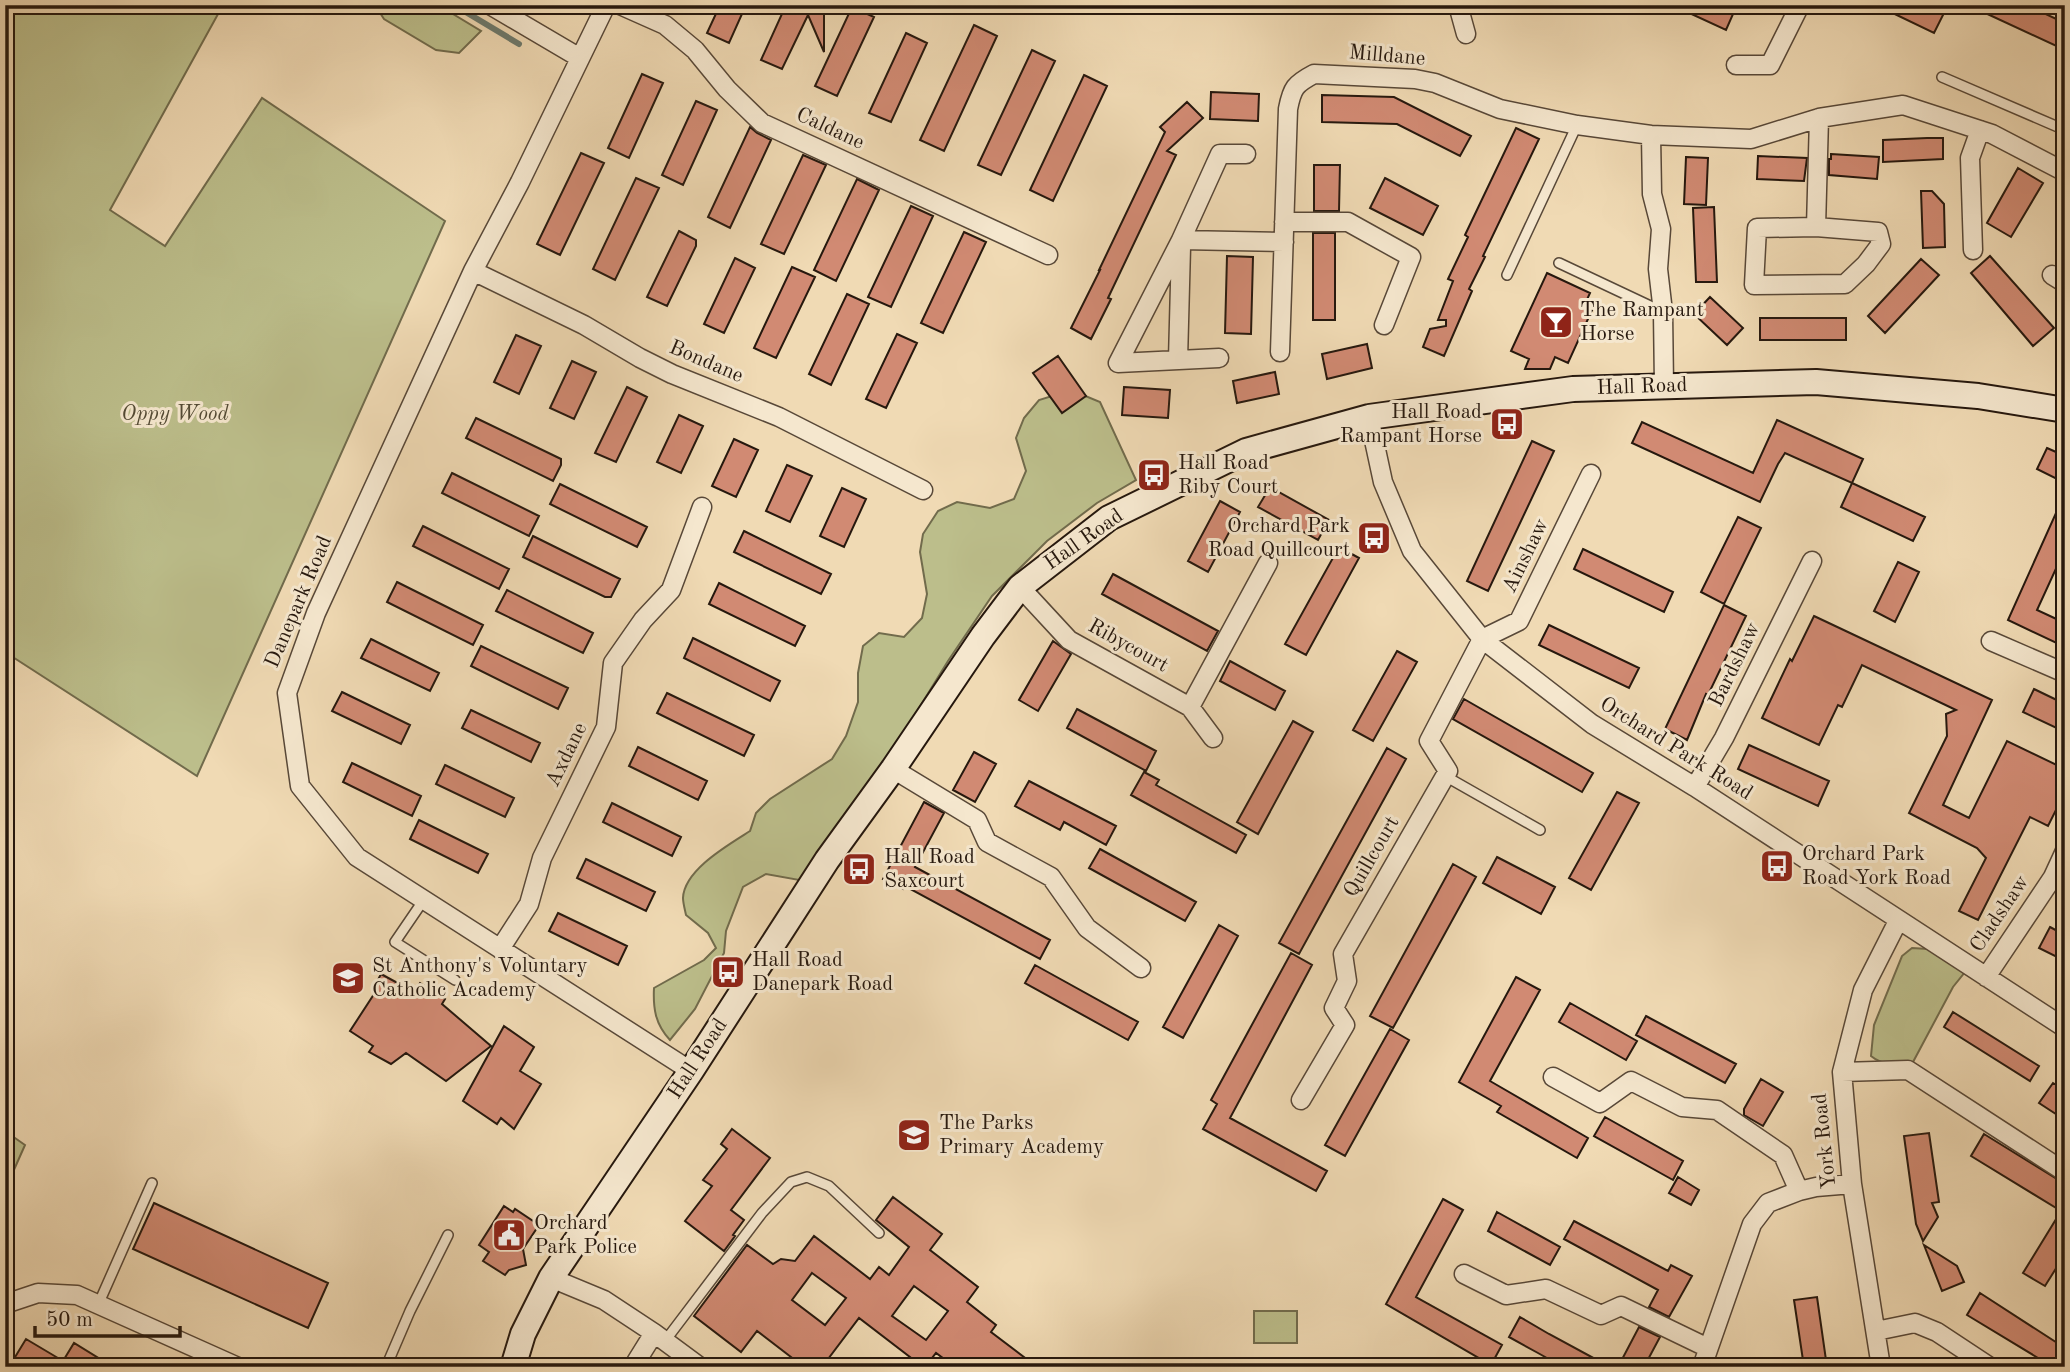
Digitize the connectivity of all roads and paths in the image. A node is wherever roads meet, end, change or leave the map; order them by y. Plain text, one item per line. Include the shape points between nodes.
1 (490, 5) edge
2 (606, 5) edge
3 (620, 5) edge
4 (1458, 5) edge
5 (1800, 5) edge
6 (1466, 34) dead end
7 (580, 58) junction
8 (1736, 65) dead end
9 (1942, 77) dead end
10 (1819, 118) junction
11 (1577, 125) junction
12 (1980, 130) junction
13 (2065, 130) edge
14 (1651, 135) junction
15 (1246, 155) dead end
16 (2065, 172) edge
17 (1284, 222) junction
18 (1816, 227) junction
19 (1181, 240) junction
20 (1284, 242) junction
21 (1973, 250) dead end
22 (1048, 255) dead end
23 (1559, 263) dead end
24 (473, 271) junction
25 (1507, 275) dead end
26 (1663, 312) junction
27 (1384, 325) dead end
28 (1280, 352) dead end
29 (1219, 358) dead end
30 (1178, 360) junction
31 (1664, 386) junction
32 (2065, 410) edge
33 (1369, 417) junction
34 (1591, 474) dead end
35 (923, 490) dead end
36 (702, 507) dead end
37 (1812, 561) dead end
38 (1268, 563) dead end
39 (1020, 587) junction
40 (1482, 639) junction
41 (1991, 641) dead end
42 (2065, 673) edge
43 (1190, 708) junction
44 (1213, 738) dead end
45 (893, 769) junction
46 (1445, 776) junction
47 (1695, 787) junction
48 (1540, 830) dead end
49 (2065, 851) edge
50 (2059, 880) edge
51 (423, 901) junction
52 (1898, 920) junction
53 (500, 949) junction
54 (1141, 968) dead end
55 (1986, 977) junction
56 (455, 980) dead end
57 (2065, 1028) edge
58 (691, 1071) junction
59 (1842, 1072) junction
60 (1553, 1077) dead end
61 (1301, 1100) dead end
62 (2065, 1172) edge
63 (152, 1183) dead end
64 (1852, 1184) junction
65 (1799, 1191) junction
66 (879, 1233) dead end
67 (448, 1235) dead end
68 (1464, 1274) dead end
69 (551, 1279) junction
70 (5, 1304) edge
71 (98, 1305) junction
72 (1876, 1331) junction
73 (660, 1337) junction
74 (1708, 1348) junction
75 (238, 1367) edge
76 (386, 1367) edge
77 (513, 1367) edge
78 (635, 1367) edge
79 (700, 1367) edge
80 (1702, 1367) edge
81 (1881, 1367) edge
82 (1990, 1367) edge

1 - 7 street
2 - 7 street, Danepark Road
3 - 22 street, Caldane via 665,25 695,50 762,123
4 - 6 street
5 - 8 street via 1770,65
7 - 24 street, Danepark Road
9 - 13 lane
10 - 12 street, Milldane via 1903,105
10 - 14 street, Milldane via 1751,138
10 - 18 street
11 - 14 street, Milldane
11 - 17 street, Milldane via 1500,108 1415,79 1314,74 1292,90 1288,109
11 - 25 lane
12 - 16 street, Milldane
12 - 21 street via 1970,159
14 - 26 street via 1652,194 1661,229 1658,269
15 - 19 street via 1220,154
17 - 20 street, Milldane
17 - 27 street via 1348,222 1411,257
18 - 18 street via 1757,228 1754,285 1845,284 1881,244 1878,232
19 - 20 street
19 - 30 street
19 - 30 street via 1118,363
20 - 28 street, Milldane
23 - 26 lane
24 - 35 street, Bondane via 672,374 779,416
24 - 51 street, Danepark Road via 316,613 287,693 300,786 357,857
26 - 31 street
29 - 30 street
31 - 32 street, Hall Road via 1816,382 1978,396
31 - 33 street, Hall Road via 1573,389
33 - 39 street, Hall Road via 1246,451 1109,518
33 - 40 street, Orchard Park Road via 1383,482 1412,551
34 - 40 street, Ainshaw via 1519,621
36 - 53 street, Axdane via 671,590 613,663 607,727 542,858 529,904
37 - 47 street, Bardshaw
38 - 43 street
39 - 43 street, Ribycourt via 1069,640
39 - 45 street, Hall Road
40 - 46 street via 1429,741 1448,771
40 - 47 street, Orchard Park Road via 1592,724
41 - 42 street
43 - 44 street, Ribycourt
45 - 54 street via 977,820 987,842 1051,877 1087,928
45 - 58 street, Hall Road via 827,860
46 - 48 lane
46 - 61 street, Quillcourt via 1343,954 1347,981 1334,1008 1345,1025
47 - 52 street, Orchard Park Road
49 - 50 street, Cladshaw
50 - 55 street, Cladshaw
51 - 53 street, Danepark Road
51 - 56 lane via 395,942
52 - 55 street, Orchard Park Road
52 - 59 street, York Road via 1863,990
53 - 58 street, Danepark Road
55 - 57 street, Orchard Park Road
58 - 69 street, Hall Road
59 - 62 street via 1908,1070
59 - 64 street, York Road
60 - 65 street via 1600,1103 1631,1081 1682,1107 1717,1110 1783,1155
63 - 71 lane
64 - 65 street
64 - 72 street, York Road
65 - 74 street via 1768,1203 1752,1224
66 - 73 lane via 829,1186 807,1177 791,1182
67 - 76 lane
68 - 74 street via 1506,1295 1546,1289 1601,1315 1621,1306
69 - 73 street via 604,1300
69 - 77 street, Hall Road via 523,1334
70 - 71 street via 38,1293 77,1295
71 - 75 street
72 - 81 street, York Road
72 - 82 street via 1915,1323
73 - 78 street
73 - 79 street
74 - 80 street

